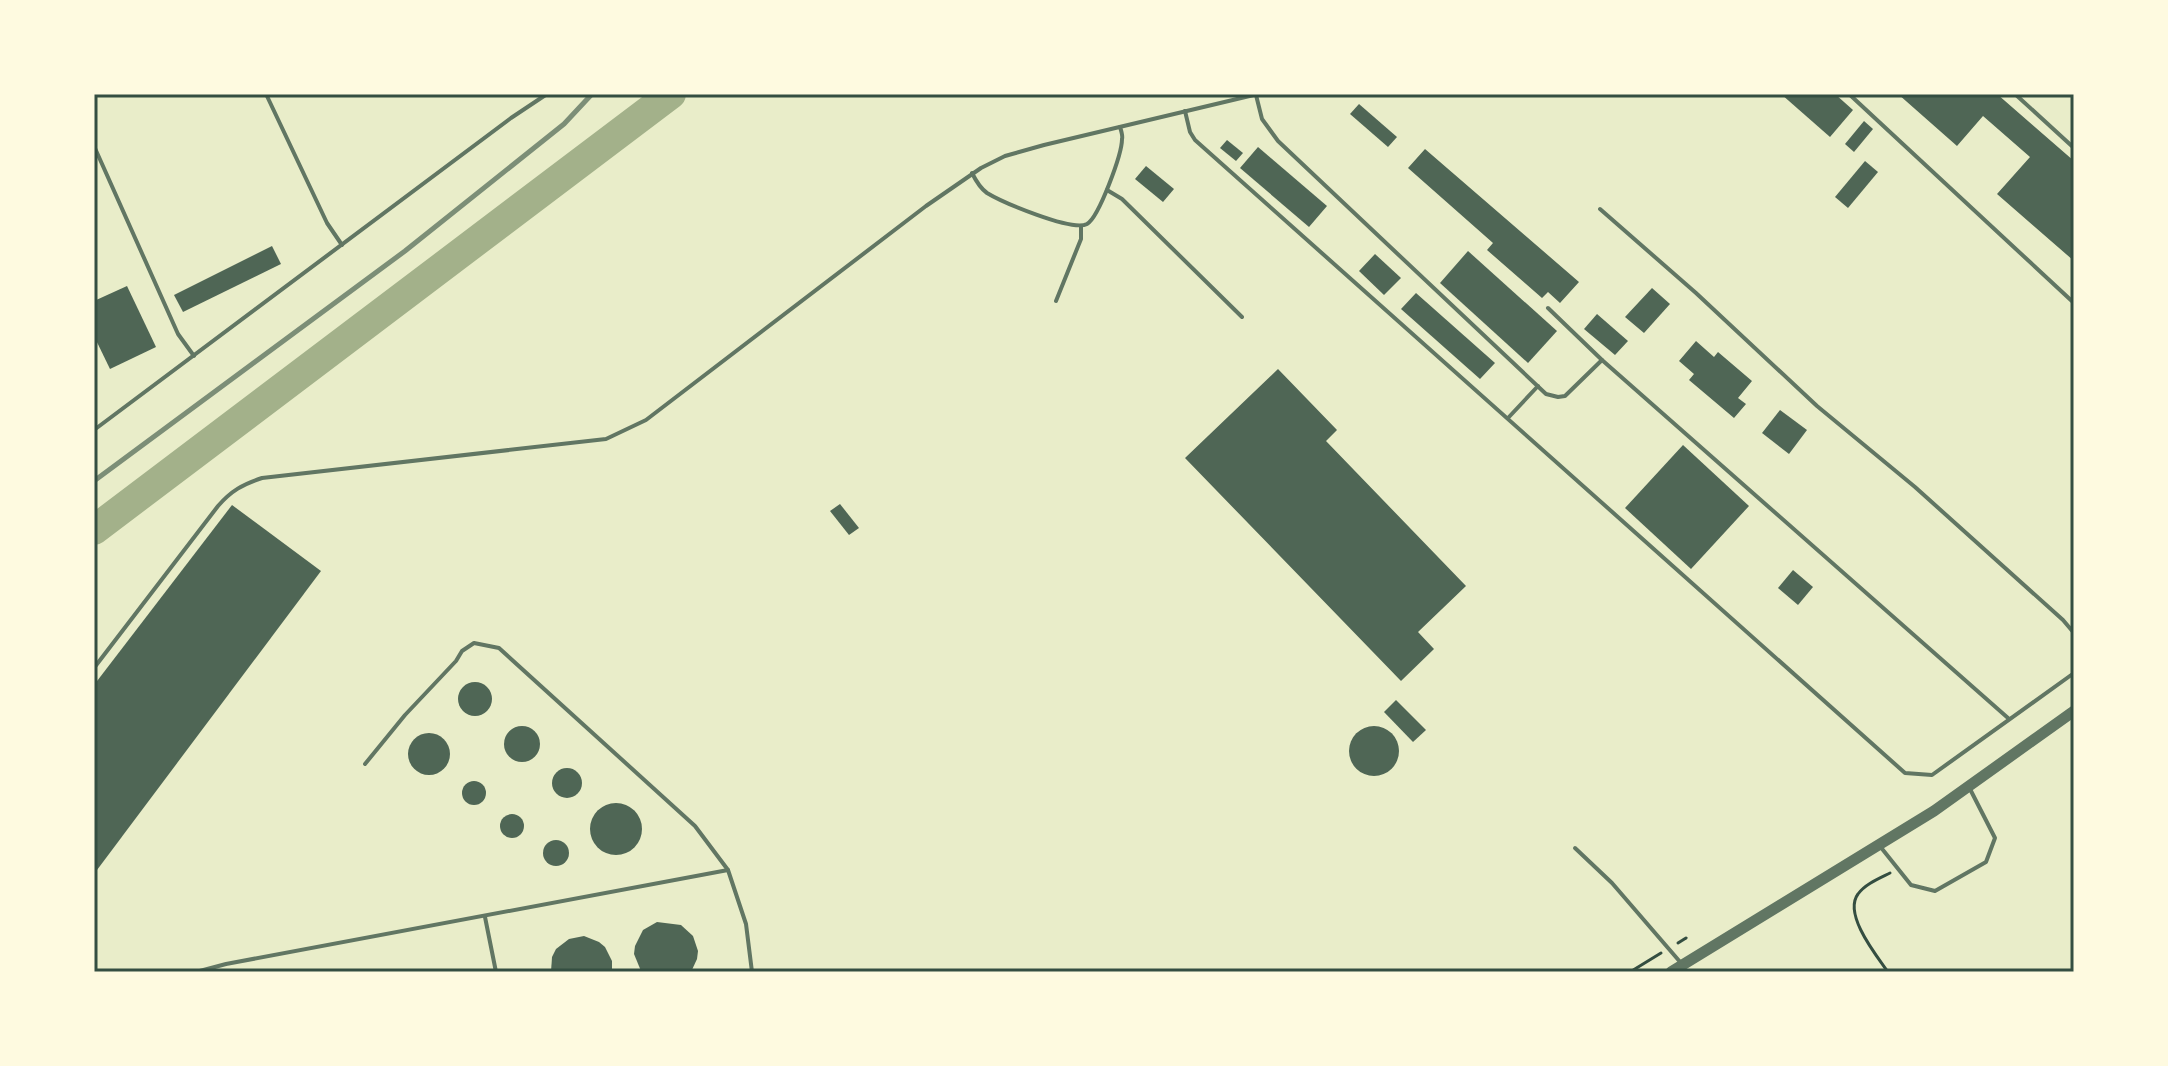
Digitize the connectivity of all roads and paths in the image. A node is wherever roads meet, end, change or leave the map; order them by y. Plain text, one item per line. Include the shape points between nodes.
1 (266, 94) edge
2 (532, 94) edge
3 (547, 94) edge
4 (1257, 94) edge
5 (1849, 94) edge
6 (2015, 94) edge
7 (536, 102) junction
8 (1185, 111) junction
9 (1120, 127) junction
10 (94, 146) edge
11 (2074, 148) edge
12 (972, 173) junction
13 (1106, 190) junction
14 (1600, 209) dead end
15 (1081, 226) junction
16 (342, 245) junction
17 (1056, 301) dead end
18 (2074, 303) edge
19 (1548, 308) dead end
20 (1242, 317) dead end
21 (194, 356) junction
22 (1602, 360) junction
23 (1538, 386) junction
24 (1508, 418) junction
25 (94, 430) edge
26 (2074, 633) edge
27 (94, 668) edge
28 (2074, 673) edge
29 (2074, 711) edge
30 (2008, 718) junction
31 (365, 764) dead end
32 (1969, 787) junction
33 (1879, 844) junction
34 (1575, 848) dead end
35 (728, 870) junction
36 (1897, 870) junction
37 (485, 917) junction
38 (1686, 938) dead end
39 (1669, 949) junction
40 (1683, 965) junction
41 (196, 972) edge
42 (496, 972) edge
43 (752, 972) edge
44 (1630, 972) edge
45 (1671, 972) edge
46 (1888, 972) edge

1 - 16 lane
2 - 7 lane
3 - 7 lane
4 - 8 lane
4 - 23 lane via 1262,119 1278,141
5 - 18 lane
6 - 11 lane
7 - 16 lane
8 - 9 lane
8 - 24 lane via 1195,140
9 - 12 lane via 1005,156
9 - 13 lane via 1122,142
10 - 21 lane via 178,334
12 - 15 lane via 991,195
12 - 27 lane via 626,431 578,444 262,478 242,485 218,506
13 - 15 lane via 1093,218
13 - 20 lane via 1122,199
14 - 26 lane
15 - 17 lane via 1081,239
16 - 21 lane
19 - 22 lane
21 - 25 lane
22 - 23 lane via 1565,396 1551,396
22 - 30 lane
23 - 24 lane
24 - 30 lane via 1905,773 1932,775
28 - 30 lane
29 - 32 street
31 - 35 lane via 462,651 474,643 499,648 695,826
32 - 33 street
32 - 36 lane via 1995,838 1986,862 1935,891 1911,885
33 - 36 lane
33 - 40 street
34 - 39 lane
35 - 37 lane
35 - 43 lane via 746,924
36 - 46 path via 1858,894 1853,908 1856,922
37 - 41 lane
37 - 42 lane
38 - 39 path
39 - 40 lane
39 - 44 path
40 - 45 street

